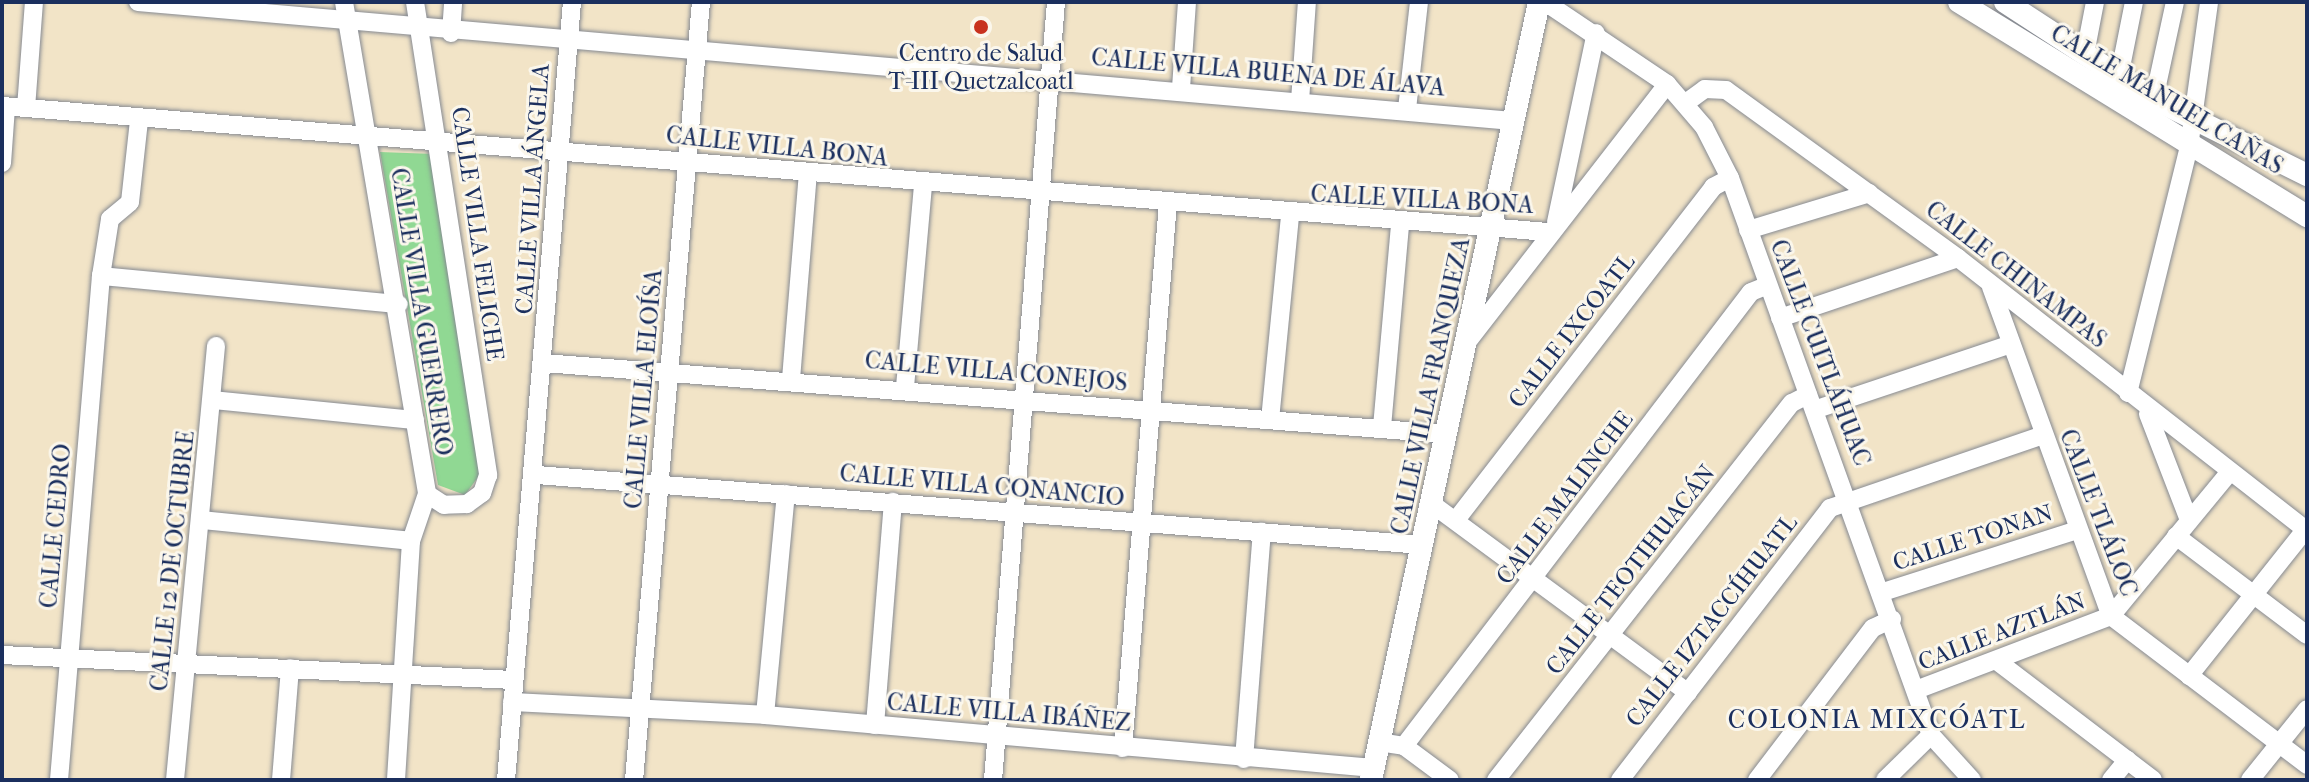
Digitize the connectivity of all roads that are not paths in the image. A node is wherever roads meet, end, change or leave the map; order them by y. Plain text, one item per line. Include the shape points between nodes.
1 (34, 2) edge
2 (138, 2) edge
3 (152, 2) edge
4 (344, 2) edge
5 (415, 2) edge
6 (453, 2) edge
7 (572, 2) edge
8 (701, 2) edge
9 (1056, 2) edge
10 (1187, 2) edge
11 (1307, 2) edge
12 (1419, 2) edge
13 (1539, 2) edge
14 (1545, 2) edge
15 (1959, 2) edge
16 (2005, 2) edge
17 (2095, 2) edge
18 (2134, 2) edge
19 (2175, 2) edge
20 (2209, 2) edge
21 (257, 7) edge
22 (1992, 12) edge
23 (348, 23) junction
24 (421, 31) junction
25 (451, 33) junction
26 (1596, 33) junction
27 (569, 39) junction
28 (697, 49) junction
29 (2085, 54) junction
30 (1051, 77) junction
31 (2119, 77) junction
32 (1667, 84) junction
33 (1181, 88) junction
34 (2154, 99) junction
35 (1300, 101) junction
36 (1687, 102) junction
37 (4, 107) edge
38 (26, 108) junction
39 (1407, 109) junction
40 (2188, 118) junction
41 (139, 120) junction
42 (1513, 121) junction
43 (369, 137) junction
44 (440, 142) junction
45 (2189, 147) junction
46 (560, 150) junction
47 (686, 162) junction
48 (2, 163) edge
49 (808, 174) junction
50 (2307, 175) edge
51 (1730, 178) junction
52 (923, 185) junction
53 (1041, 192) junction
54 (1870, 193) junction
55 (1168, 203) junction
56 (1290, 216) junction
57 (2307, 216) edge
58 (1400, 224) junction
59 (1552, 227) junction
60 (1748, 230) junction
61 (1490, 231) junction
62 (1958, 258) junction
63 (101, 276) junction
64 (1768, 285) junction
65 (1991, 287) junction
66 (399, 304) junction
67 (1780, 318) junction
68 (2011, 344) junction
69 (216, 346) dead end
70 (1464, 346) junction
71 (544, 363) junction
72 (672, 369) junction
73 (791, 379) junction
74 (905, 387) junction
75 (2128, 393) junction
76 (1026, 399) junction
77 (213, 400) junction
78 (1811, 403) junction
79 (1152, 411) junction
80 (2148, 412) junction
81 (415, 420) junction
82 (1270, 420) junction
83 (1382, 427) junction
84 (1444, 434) junction
85 (2043, 435) junction
86 (2229, 473) junction
87 (537, 475) junction
88 (661, 484) junction
89 (427, 494) junction
90 (786, 494) junction
91 (1849, 499) junction
92 (893, 502) junction
93 (1432, 504) junction
94 (1015, 509) junction
95 (202, 520) junction
96 (1456, 520) junction
97 (2189, 520) junction
98 (1144, 524) junction
99 (2077, 530) junction
100 (2306, 531) edge
101 (1262, 532) junction
102 (2176, 536) junction
103 (411, 541) junction
104 (1423, 545) junction
105 (1536, 576) junction
106 (1883, 592) junction
107 (2255, 595) junction
108 (2111, 616) junction
109 (1892, 619) junction
110 (1612, 635) junction
111 (2307, 635) edge
112 (2, 655) edge
113 (70, 658) junction
114 (186, 660) junction
115 (1997, 661) junction
116 (290, 668) junction
117 (406, 675) junction
118 (2189, 676) junction
119 (514, 680) junction
120 (1916, 690) junction
121 (1688, 693) junction
122 (512, 702) junction
123 (2307, 709) edge
124 (639, 710) junction
125 (765, 715) junction
126 (875, 725) junction
127 (1931, 735) junction
128 (996, 738) junction
129 (1379, 742) junction
130 (2279, 743) junction
131 (1404, 746) junction
132 (1123, 748) junction
133 (1244, 759) junction
134 (2127, 760) junction
135 (2307, 765) edge
136 (1373, 774) edge
137 (59, 780) edge
138 (175, 780) edge
139 (281, 780) edge
140 (396, 780) edge
141 (506, 780) edge
142 (634, 780) edge
143 (993, 780) edge
144 (1450, 780) edge
145 (1496, 780) edge
146 (1620, 780) edge
147 (1757, 780) edge
148 (1885, 780) edge
149 (1972, 780) edge
150 (2111, 780) edge
151 (2153, 780) edge
152 (2250, 780) edge

1 - 38 street
2 - 3 street, CALLE VILLA BUENA DE ÁLAVA
3 - 21 street, CALLE VILLA BUENA DE ÁLAVA
4 - 23 street
5 - 24 street, CALLE VILLA FELICHE
6 - 25 street
7 - 27 street, CALLE VILLA ÁNGELA
8 - 28 street, CALLE VILLA ELOÍSA
9 - 30 street
10 - 33 street
11 - 35 street
12 - 39 street
13 - 42 street, CALLE VILLA FRANQUEZA
14 - 26 street, CALLE CUITLÁHUAC
15 - 22 street, CALLE MANUEL CAÑAS
16 - 29 street, CALLE MANUEL CAÑAS
17 - 29 street
18 - 31 street
19 - 34 street
20 - 40 street
21 - 23 street, CALLE VILLA BUENA DE ÁLAVA
22 - 45 street, CALLE MANUEL CAÑAS
23 - 24 street, CALLE VILLA BUENA DE ÁLAVA
23 - 43 street
24 - 25 street, CALLE VILLA BUENA DE ÁLAVA
24 - 44 street, CALLE VILLA FELICHE
25 - 27 street, CALLE VILLA BUENA DE ÁLAVA
26 - 32 street, CALLE CUITLÁHUAC
26 - 59 street
27 - 28 street, CALLE VILLA BUENA DE ÁLAVA
27 - 46 street, CALLE VILLA ÁNGELA
28 - 30 street, CALLE VILLA BUENA DE ÁLAVA
28 - 47 street, CALLE VILLA ELOÍSA
29 - 31 street, CALLE MANUEL CAÑAS
30 - 33 street, CALLE VILLA BUENA DE ÁLAVA
30 - 53 street
31 - 34 street, CALLE MANUEL CAÑAS
32 - 36 street, CALLE CUITLÁHUAC
32 - 59 street
33 - 35 street, CALLE VILLA BUENA DE ÁLAVA
34 - 40 street, CALLE MANUEL CAÑAS
35 - 39 street, CALLE VILLA BUENA DE ÁLAVA
36 - 51 street, CALLE CUITLÁHUAC
36 - 54 street, CALLE CHINAMPAS via 1705,89 1726,90
37 - 38 street, CALLE VILLA BONA
37 - 48 street
38 - 41 street, CALLE VILLA BONA
39 - 42 street, CALLE VILLA BUENA DE ÁLAVA
40 - 45 street
40 - 50 street, CALLE MANUEL CAÑAS
41 - 43 street, CALLE VILLA BONA
41 - 63 street, CALLE CEDRO via 130,202 110,219
42 - 61 street, CALLE VILLA FRANQUEZA
43 - 44 street, CALLE VILLA BONA
43 - 66 street, CALLE VILLA GUERRERO
44 - 46 street, CALLE VILLA BONA
44 - 89 street, CALLE VILLA FELICHE via 488,475 482,493 467,504 444,505
45 - 57 street, CALLE MANUEL CAÑAS
45 - 75 street
46 - 47 street, CALLE VILLA BONA
46 - 71 street, CALLE VILLA ÁNGELA
47 - 49 street, CALLE VILLA BONA
47 - 72 street, CALLE VILLA ELOÍSA
49 - 52 street, CALLE VILLA BONA
49 - 73 street
51 - 60 street, CALLE CUITLÁHUAC
51 - 96 street, CALLE IXCOATL via 1713,187
52 - 53 street, CALLE VILLA BONA
52 - 74 street
53 - 55 street, CALLE VILLA BONA
53 - 76 street
54 - 60 street
54 - 62 street, CALLE CHINAMPAS
55 - 56 street, CALLE VILLA BONA
55 - 79 street
56 - 58 street, CALLE VILLA BONA
56 - 82 street
58 - 61 street, CALLE VILLA BONA
58 - 83 street
59 - 61 street, CALLE VILLA BONA
59 - 70 street
60 - 64 street, CALLE CUITLÁHUAC
61 - 70 street, CALLE VILLA FRANQUEZA
62 - 65 street, CALLE CHINAMPAS
62 - 67 street
63 - 66 street
63 - 113 street, CALLE CEDRO
64 - 67 street, CALLE CUITLÁHUAC
64 - 105 street, CALLE MALINCHE via 1751,292
65 - 68 street, CALLE TLÁLOC
65 - 75 street, CALLE CHINAMPAS
66 - 81 street, CALLE VILLA GUERRERO
67 - 78 street, CALLE CUITLÁHUAC
68 - 78 street
68 - 85 street, CALLE TLÁLOC
69 - 77 street, CALLE 12 DE OCTUBRE
70 - 84 street, CALLE VILLA FRANQUEZA
71 - 72 street, CALLE VILLA CONEJOS
71 - 87 street, CALLE VILLA ÁNGELA
72 - 73 street, CALLE VILLA CONEJOS
72 - 88 street, CALLE VILLA ELOÍSA
73 - 74 street, CALLE VILLA CONEJOS
74 - 76 street, CALLE VILLA CONEJOS
75 - 80 street, CALLE CHINAMPAS
76 - 79 street, CALLE VILLA CONEJOS
76 - 94 street
77 - 81 street
77 - 95 street, CALLE 12 DE OCTUBRE
78 - 91 street, CALLE CUITLÁHUAC
78 - 110 street, CALLE TEOTIHUACÁN via 1792,403
79 - 82 street, CALLE VILLA CONEJOS
79 - 98 street
80 - 86 street, CALLE CHINAMPAS
80 - 97 street
81 - 89 street, CALLE VILLA GUERRERO
82 - 83 street, CALLE VILLA CONEJOS
83 - 84 street, CALLE VILLA CONEJOS
84 - 93 street, CALLE VILLA FRANQUEZA
85 - 91 street, CALLE IZTACCÍHUATL
85 - 99 street, CALLE TLÁLOC
86 - 97 street, CALLE AZTLÁN
86 - 100 street, CALLE CHINAMPAS
87 - 88 street, CALLE VILLA CONANCIO
87 - 119 street
88 - 90 street, CALLE VILLA CONANCIO
88 - 124 street, CALLE VILLA ELOÍSA
89 - 103 street
90 - 92 street, CALLE VILLA CONANCIO
90 - 125 street
91 - 106 street, CALLE CUITLÁHUAC
91 - 121 street, CALLE IZTACCÍHUATL via 1830,508
92 - 94 street, CALLE VILLA CONANCIO
92 - 126 street
93 - 96 street
93 - 104 street, CALLE VILLA FRANQUEZA
94 - 98 street, CALLE VILLA CONANCIO
94 - 128 street
95 - 103 street
95 - 114 street, CALLE 12 DE OCTUBRE
96 - 105 street
97 - 102 street, CALLE AZTLÁN
98 - 101 street, CALLE VILLA CONANCIO
98 - 132 street
99 - 106 street, CALLE TONAN
99 - 108 street, CALLE TLÁLOC
100 - 107 street
101 - 104 street, CALLE VILLA CONANCIO
101 - 133 street
102 - 107 street
102 - 108 street, CALLE AZTLÁN
103 - 117 street
104 - 129 street, CALLE VILLA FRANQUEZA
105 - 110 street
105 - 131 street, CALLE MALINCHE
106 - 109 street, CALLE CUITLÁHUAC
107 - 111 street
107 - 118 street
108 - 115 street, CALLE AZTLÁN
108 - 118 street, CALLE TLÁLOC
109 - 120 street, CALLE CUITLÁHUAC
109 - 147 street via 1873,628
110 - 121 street
110 - 145 street, CALLE TEOTIHUACÁN
112 - 113 street
113 - 114 street
113 - 137 street, CALLE CEDRO
114 - 116 street
114 - 138 street, CALLE 12 DE OCTUBRE
115 - 120 street, CALLE AZTLÁN
115 - 134 street
116 - 117 street
116 - 139 street
117 - 119 street
117 - 140 street
118 - 130 street, CALLE TLÁLOC
119 - 122 street
120 - 127 street, CALLE CUITLÁHUAC
121 - 146 street, CALLE IZTACCÍHUATL
122 - 124 street, CALLE VILLA IBÁÑEZ
122 - 141 street
123 - 130 street
124 - 125 street, CALLE VILLA IBÁÑEZ
124 - 142 street, CALLE VILLA ELOÍSA
125 - 126 street, CALLE VILLA IBÁÑEZ
126 - 128 street, CALLE VILLA IBÁÑEZ
127 - 148 street
127 - 149 street, CALLE CUITLÁHUAC
128 - 132 street, CALLE VILLA IBÁÑEZ
128 - 143 street
129 - 131 street
129 - 136 street, CALLE VILLA FRANQUEZA
130 - 135 street, CALLE TLÁLOC
130 - 152 street
131 - 144 street
132 - 133 street, CALLE VILLA IBÁÑEZ
133 - 136 street, CALLE VILLA IBÁÑEZ
134 - 150 street
134 - 151 street

